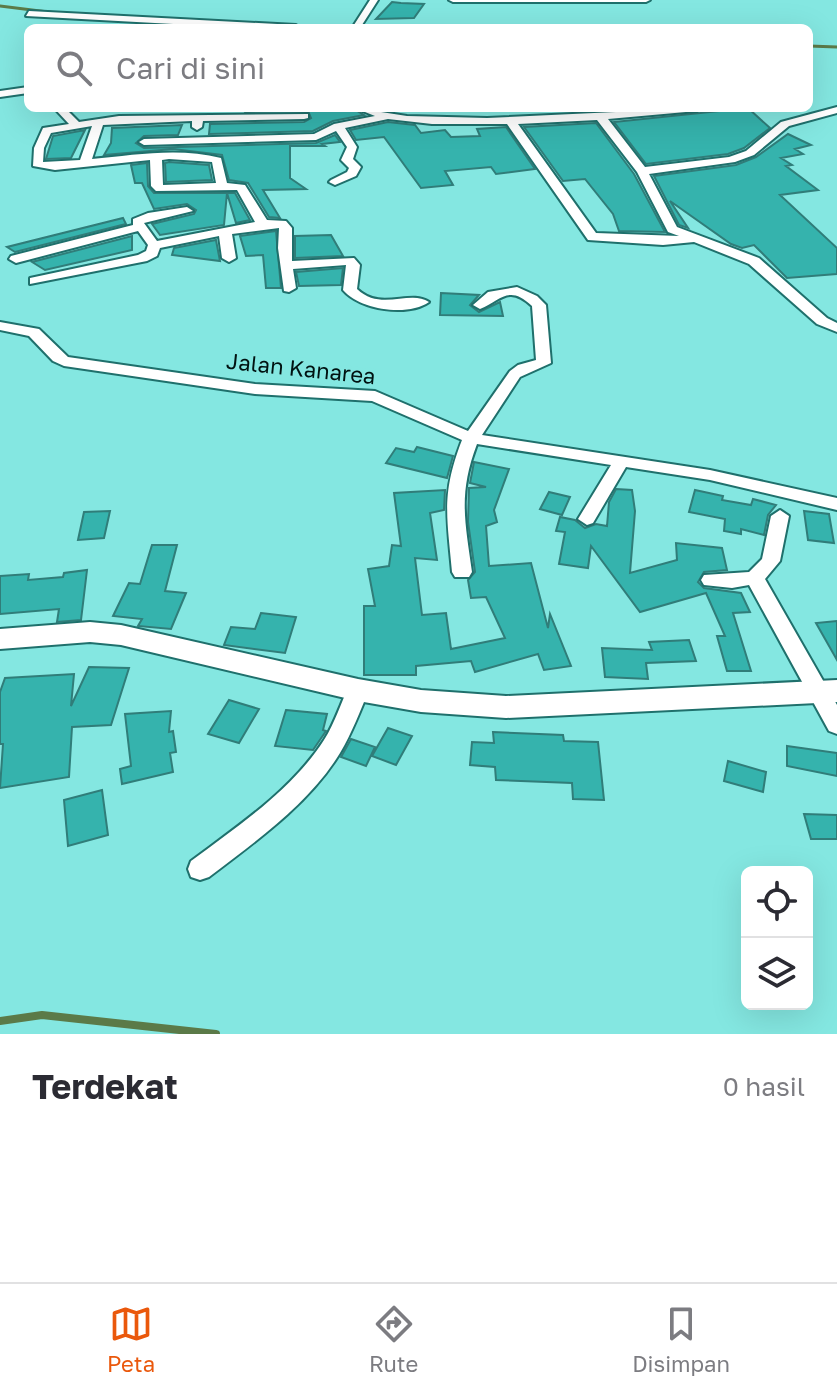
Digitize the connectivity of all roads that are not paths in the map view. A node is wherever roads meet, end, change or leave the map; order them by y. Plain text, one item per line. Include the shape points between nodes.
1 (374, 0) edge
2 (453, 0) edge
3 (646, 0) edge
4 (29, 14) dead end
5 (220, 24) edge
6 (359, 24) edge
7 (24, 91) edge
8 (0, 94) edge
9 (837, 110) edge
10 (63, 112) edge
11 (170, 112) edge
12 (277, 112) edge
13 (372, 112) edge
14 (659, 112) edge
15 (304, 116) dead end
16 (387, 117) junction
17 (175, 118) junction
18 (198, 118) junction
19 (601, 118) junction
20 (149, 119) junction
21 (99, 121) junction
22 (511, 121) junction
23 (75, 124) junction
24 (338, 126) junction
25 (245, 138) junction
26 (196, 140) junction
27 (144, 142) junction
28 (244, 155) dead end
29 (191, 157) junction
30 (156, 158) junction
31 (140, 159) junction
32 (85, 163) junction
33 (642, 171) junction
34 (335, 182) dead end
35 (222, 186) junction
36 (178, 190) junction
37 (187, 211) junction
38 (263, 224) junction
39 (140, 227) junction
40 (225, 231) junction
41 (198, 236) junction
42 (693, 239) junction
43 (154, 245) junction
44 (229, 258) dead end
45 (16, 259) dead end
46 (289, 265) junction
47 (35, 281) dead end
48 (289, 288) dead end
49 (422, 302) dead end
50 (480, 305) dead end
51 (0, 326) edge
52 (837, 328) edge
53 (471, 438) junction
54 (621, 462) junction
55 (837, 504) edge
56 (780, 516) dead end
57 (587, 519) dead end
58 (462, 572) dead end
59 (755, 578) junction
60 (711, 580) dead end
61 (0, 639) edge
62 (358, 690) junction
63 (828, 691) edge
64 (837, 725) edge
65 (200, 869) dead end

1 - 6 street
2 - 3 street
4 - 5 street
7 - 8 street
9 - 33 street via 795,119 750,153 731,160
10 - 23 street
11 - 17 street
12 - 15 street
12 - 18 street
13 - 16 street
14 - 19 street
16 - 22 street
16 - 24 street
17 - 18 street
17 - 20 street
18 - 26 street
19 - 22 street
19 - 33 street
20 - 21 street
20 - 27 street
21 - 23 street
21 - 32 street
22 - 42 street via 523,146 592,237
23 - 32 street via 45,131 37,165
24 - 25 street via 316,137
24 - 34 street via 352,147 347,160 355,167
25 - 26 street
25 - 28 street
26 - 27 street
26 - 29 street
27 - 31 street
29 - 30 street
29 - 35 street via 217,160
30 - 31 street
30 - 36 street via 158,187
31 - 32 street
33 - 42 street via 668,225
35 - 36 street
35 - 38 street via 241,187
36 - 37 street
37 - 39 street via 144,218 137,222
37 - 41 street
38 - 40 street
38 - 46 street via 286,228
39 - 43 street
39 - 45 street
40 - 41 street
40 - 44 street
41 - 43 street
42 - 52 street via 754,261
43 - 47 street via 142,258
46 - 48 street
46 - 49 street via 349,261 350,290 360,299 378,305
50 - 53 street via 498,291 534,299 544,356 543,363 515,374
51 - 53 street, Jalan Kanarea via 34,332 64,361 255,389 375,396
53 - 54 street, Jalan Kanarea
53 - 58 street via 454,499
54 - 55 street, Jalan Kanarea via 710,475
54 - 57 street
56 - 59 street via 771,561
59 - 60 street
59 - 63 street
61 - 62 street via 90,632 121,635
62 - 63 street via 506,707
62 - 65 street via 332,749 300,784
63 - 64 street

